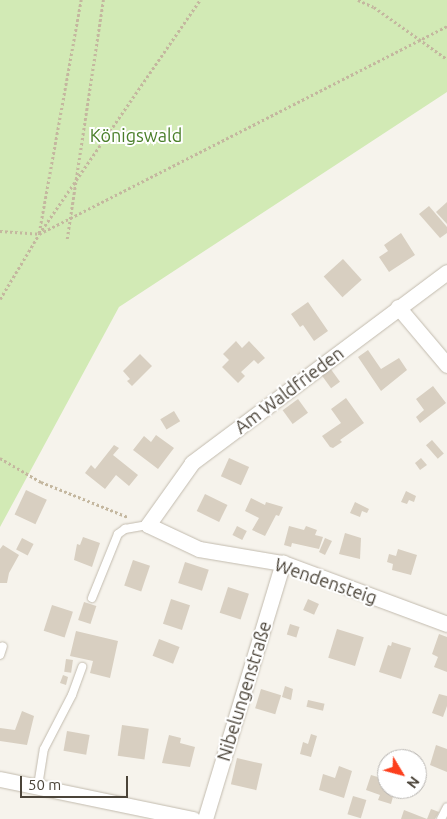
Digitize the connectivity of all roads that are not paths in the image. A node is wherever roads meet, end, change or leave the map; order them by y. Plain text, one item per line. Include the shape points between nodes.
1 (447, 272) edge
2 (398, 307) junction
3 (447, 365) edge
4 (148, 525) junction
5 (283, 563) junction
6 (92, 598) dead end
7 (447, 624) edge
8 (3, 646) dead end
9 (0, 655) edge
10 (82, 667) dead end
11 (0, 778) edge
12 (38, 786) junction
13 (447, 806) edge
14 (193, 819) edge
15 (205, 819) edge
16 (441, 819) edge

1 - 2 street, Am Waldfrieden
2 - 3 street
2 - 4 street, Am Waldfrieden via 192,463
4 - 5 street, Wendensteig via 199,550
4 - 6 lane via 118,534
5 - 7 street, Wendensteig
5 - 15 street, Nibelungenstraße
8 - 9 lane
10 - 12 lane via 72,695 44,749
11 - 12 street
12 - 14 street
13 - 16 lane

